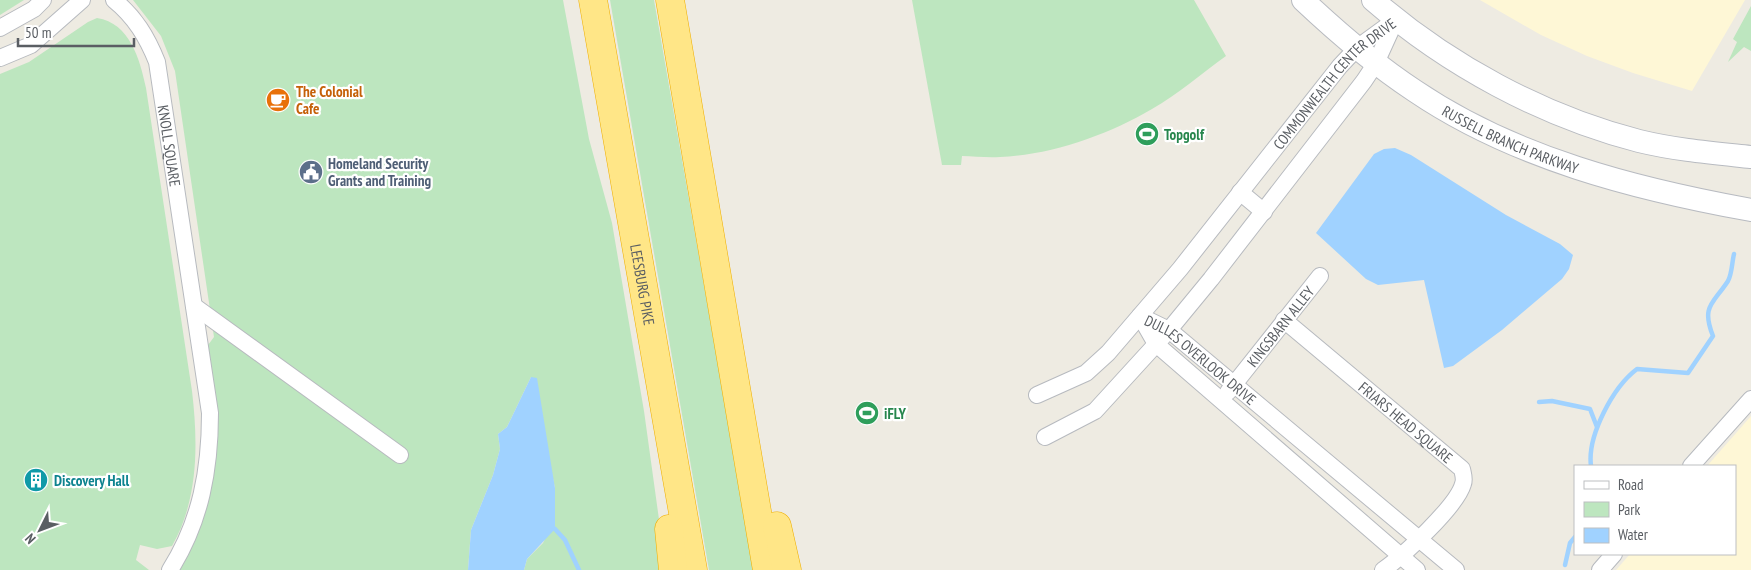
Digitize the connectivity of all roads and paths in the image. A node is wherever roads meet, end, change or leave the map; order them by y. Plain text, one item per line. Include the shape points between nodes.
1 (44, 0) edge
2 (82, 0) edge
3 (114, 0) edge
4 (593, 0) edge
5 (670, 0) edge
6 (1303, 0) edge
7 (1373, 0) edge
8 (1396, 19) junction
9 (0, 28) edge
10 (1357, 48) junction
11 (0, 58) edge
12 (1376, 63) junction
13 (1751, 157) edge
14 (1240, 192) junction
15 (1751, 210) edge
16 (707, 212) junction
17 (1264, 212) junction
18 (636, 250) junction
19 (1320, 276) dead end
20 (194, 306) junction
21 (1140, 316) junction
22 (1284, 320) junction
23 (1169, 330) junction
24 (1156, 344) junction
25 (1234, 384) junction
26 (1037, 395) dead end
27 (1751, 399) edge
28 (1221, 400) junction
29 (1045, 437) dead end
30 (400, 455) dead end
31 (1692, 465) edge
32 (1420, 540) junction
33 (1613, 555) edge
34 (1401, 556) junction
35 (170, 570) edge
36 (673, 570) edge
37 (693, 570) edge
38 (767, 570) edge
39 (787, 570) edge
40 (1384, 570) edge
41 (1417, 570) edge
42 (1456, 570) edge
43 (1600, 570) edge

1 - 9 street
2 - 11 street via 31,45
3 - 20 street, KNOLL SQUARE via 136,21 157,62
4 - 18 highway, LEESBURG PIKE
5 - 16 highway
6 - 10 main road, RUSSELL BRANCH PARKWAY
7 - 8 main road
8 - 10 street, COMMONWEALTH CENTER DRIVE
8 - 12 street, COMMONWEALTH CENTER DRIVE
8 - 13 main road via 1484,77 1542,108 1638,140 1687,150
10 - 12 main road, RUSSELL BRANCH PARKWAY
10 - 14 street, COMMONWEALTH CENTER DRIVE
12 - 15 main road, RUSSELL BRANCH PARKWAY via 1416,92 1460,117 1548,158 1691,199
12 - 17 street, COMMONWEALTH CENTER DRIVE
14 - 17 street
14 - 21 street, COMMONWEALTH CENTER DRIVE
16 - 38 highway
16 - 39 highway
17 - 23 street, COMMONWEALTH CENTER DRIVE
18 - 36 highway
18 - 37 highway, LEESBURG PIKE
19 - 22 street, KINGSBARN ALLEY
20 - 30 street
20 - 35 street, KNOLL SQUARE via 210,413 210,447 198,513 188,540
21 - 23 street, DULLES OVERLOOK DRIVE
21 - 24 street, DULLES OVERLOOK DRIVE
21 - 26 street, COMMONWEALTH CENTER DRIVE via 1086,373
22 - 25 street, KINGSBARN ALLEY
22 - 32 street, FRIARS HEAD SQUARE via 1462,469 1464,481 1460,492
23 - 24 street, COMMONWEALTH CENTER DRIVE
23 - 25 street, DULLES OVERLOOK DRIVE
24 - 28 street, DULLES OVERLOOK DRIVE
24 - 29 street, COMMONWEALTH CENTER DRIVE via 1095,411
25 - 28 street, KINGSBARN ALLEY
25 - 32 street, DULLES OVERLOOK DRIVE
27 - 31 street
28 - 34 street, DULLES OVERLOOK DRIVE
32 - 34 street
32 - 42 street, DULLES OVERLOOK DRIVE
33 - 43 street
34 - 40 street
34 - 41 street, DULLES OVERLOOK DRIVE

